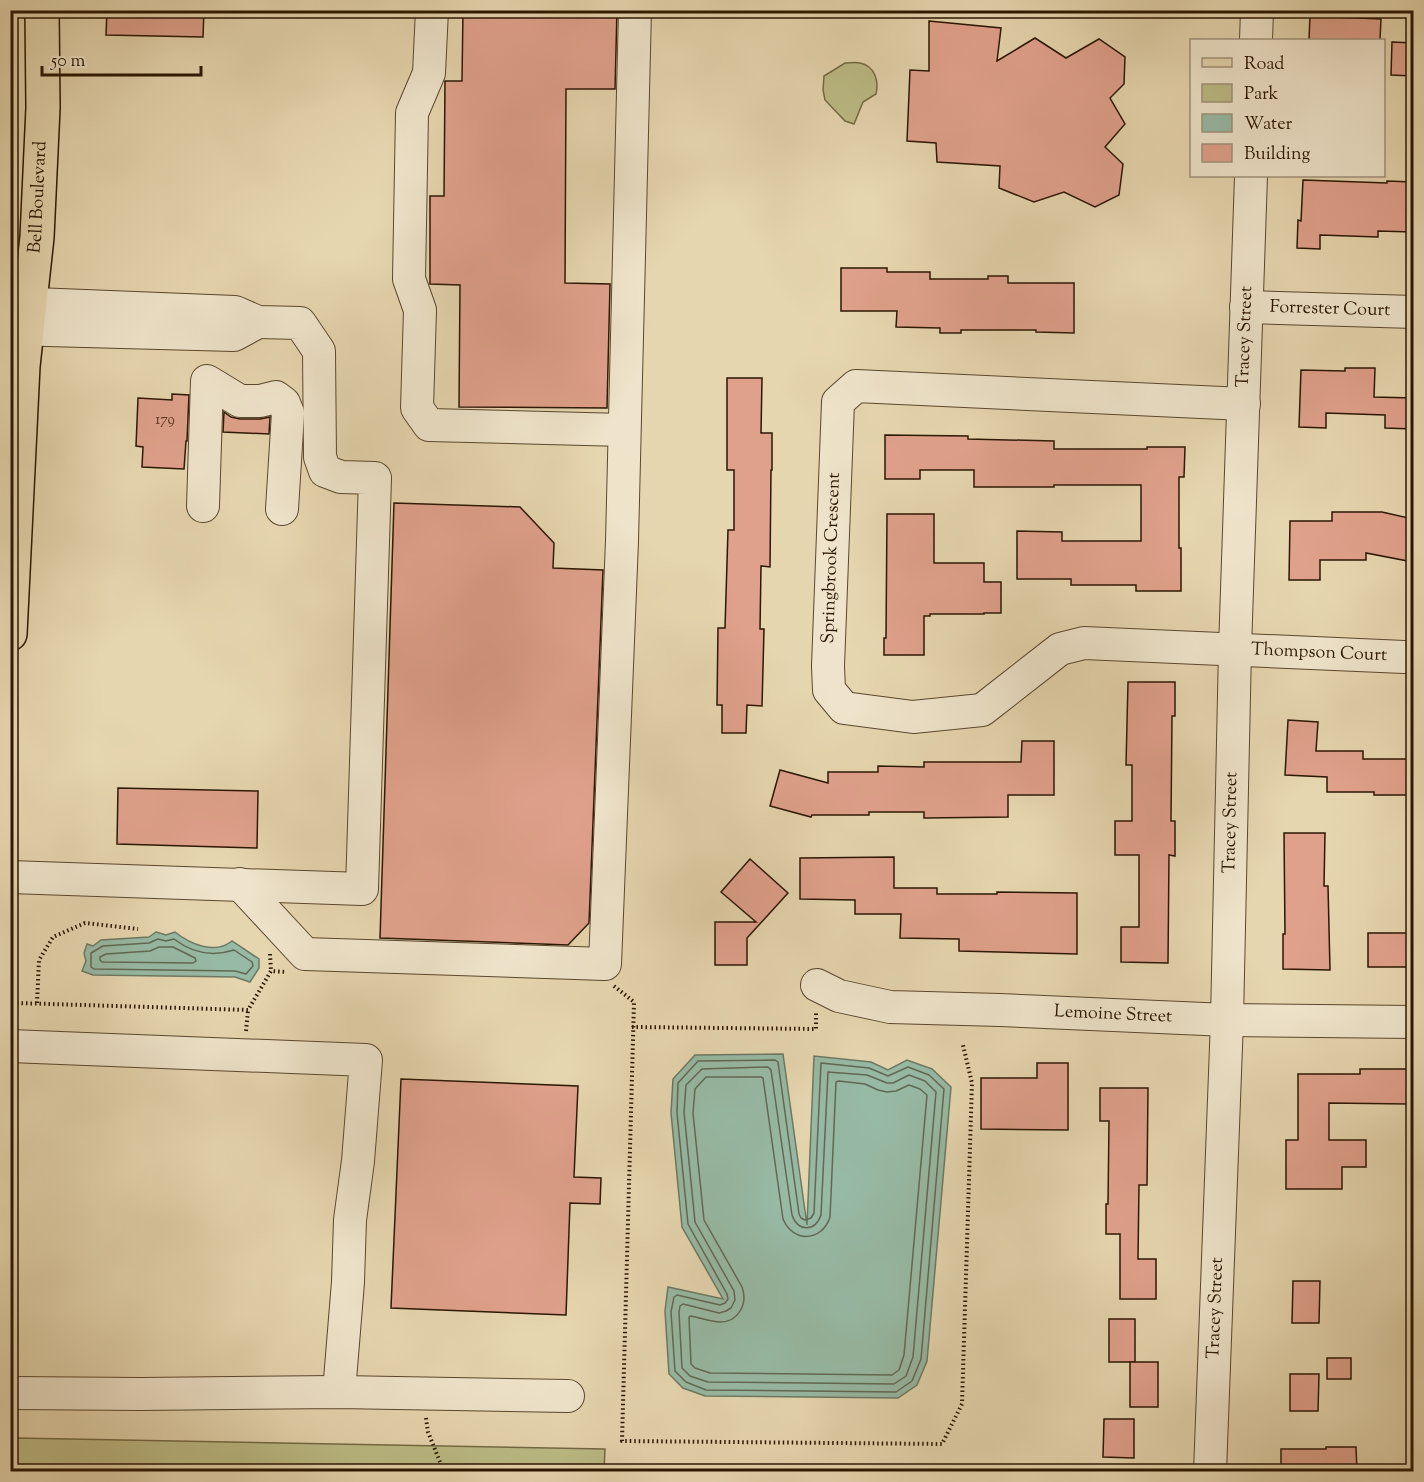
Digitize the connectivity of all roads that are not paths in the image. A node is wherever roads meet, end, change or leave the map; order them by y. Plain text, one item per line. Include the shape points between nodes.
1 (42, 10) edge
2 (432, 10) edge
3 (634, 10) edge
4 (1257, 10) edge
5 (1256, 39) edge
6 (1251, 177) edge
7 (1246, 307) junction
8 (1413, 312) edge
9 (19, 316) edge
10 (1244, 404) junction
11 (624, 430) junction
12 (203, 506) dead end
13 (282, 509) dead end
14 (10, 634) edge
15 (1235, 649) junction
16 (1404, 657) dead end
17 (10, 877) edge
18 (240, 885) junction
19 (817, 985) road end
20 (1227, 1020) junction
21 (1413, 1022) edge
22 (10, 1046) edge
23 (339, 1392) junction
24 (10, 1393) edge
25 (568, 1396) dead end
26 (1210, 1472) edge

1 - 9 main road, Bell Boulevard via 37,237
2 - 11 street via 429,73 412,113 409,279 420,310 417,408 429,425
3 - 11 street
4 - 5 street
6 - 7 street, Tracey Street
7 - 8 street, Forrester Court
7 - 10 street, Tracey Street
9 - 14 main road, Bell Boulevard via 23,366
9 - 18 street via 234,335 258,322 300,323 319,351 320,457 325,471 341,477 375,478 362,889
10 - 15 street, Tracey Street
10 - 15 street, Springbrook Crescent via 856,386 838,402 829,690 844,708 912,717 982,710 1060,649 1084,643
11 - 18 street via 605,964 305,954
12 - 13 street via 207,381 240,400 276,398 284,403 288,413
15 - 16 street, Thompson Court
15 - 20 street, Tracey Street
17 - 18 street
19 - 20 street, Lemoine Street via 839,996 890,1007
20 - 21 street, Lemoine Street
20 - 26 street, Tracey Street
22 - 23 street via 366,1060
23 - 24 street
23 - 25 street

